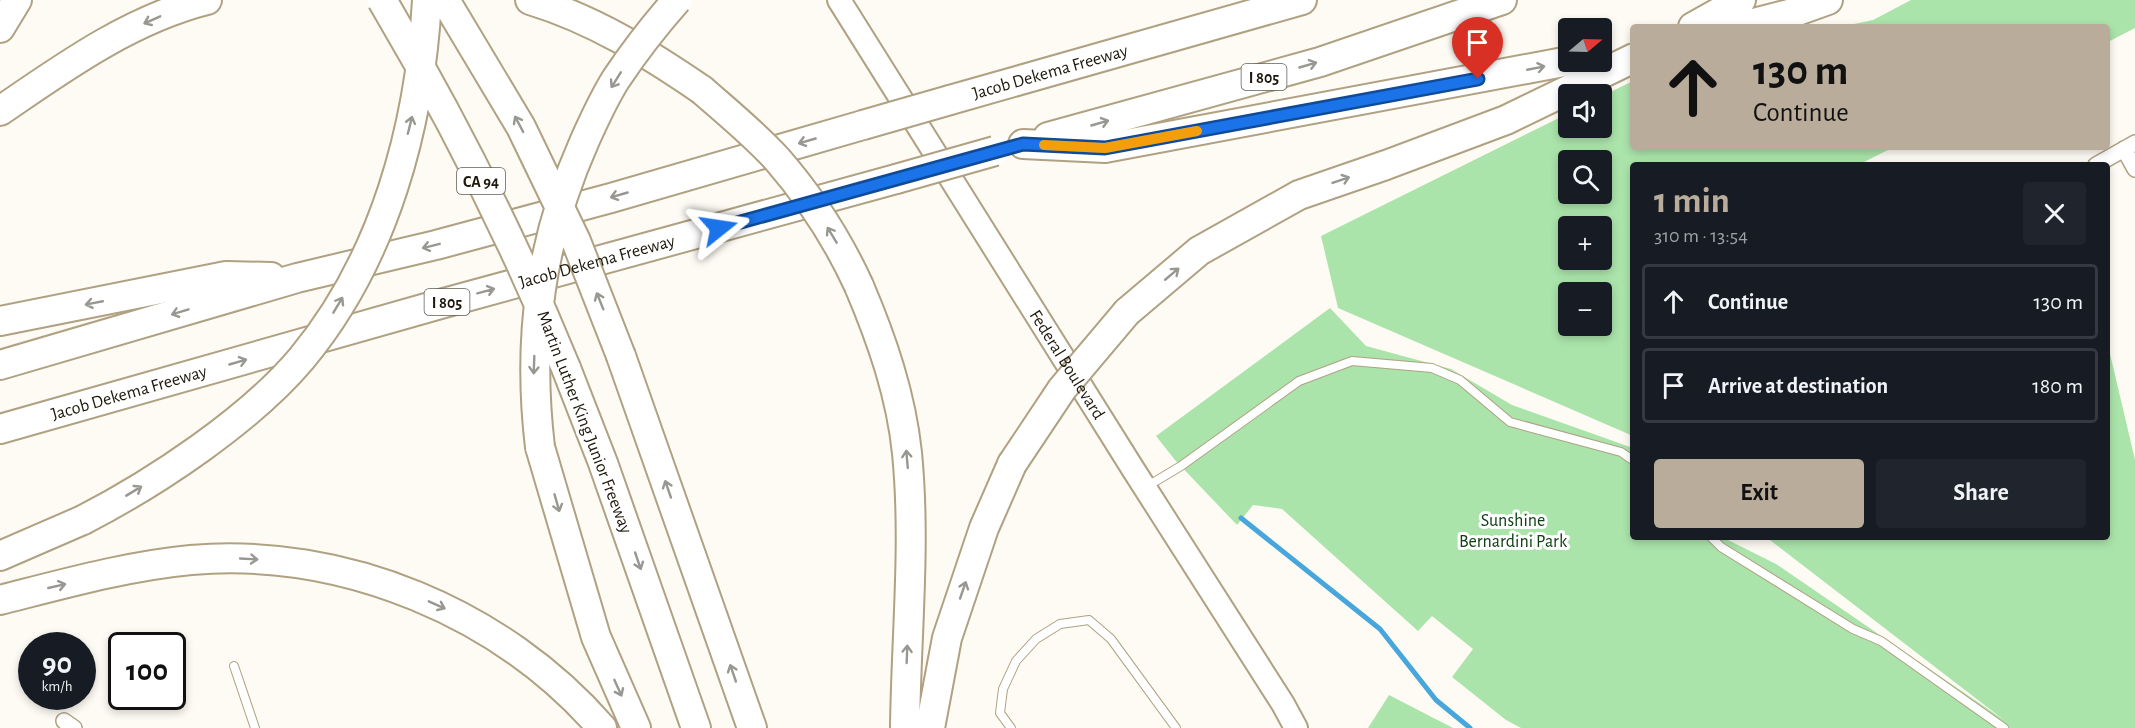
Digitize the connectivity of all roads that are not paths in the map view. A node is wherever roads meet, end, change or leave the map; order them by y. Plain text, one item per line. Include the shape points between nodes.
1 (17, 0) edge
2 (207, 0) edge
3 (382, 0) edge
4 (427, 0) edge
5 (445, 0) edge
6 (530, 0) edge
7 (677, 0) edge
8 (839, 0) edge
9 (1272, 0) edge
10 (1302, 0) edge
11 (1502, 0) edge
12 (1741, 0) edge
13 (1828, 0) edge
14 (1699, 24) edge
15 (1750, 24) edge
16 (0, 28) edge
17 (1180, 35) junction
18 (1630, 49) edge
19 (1612, 53) edge
20 (1630, 60) edge
21 (1558, 63) edge
22 (0, 111) edge
23 (1023, 144) junction
24 (2129, 146) edge
25 (2101, 162) edge
26 (2135, 169) edge
27 (297, 278) junction
28 (0, 321) edge
29 (0, 365) edge
30 (0, 429) edge
31 (1630, 458) edge
32 (1145, 488) junction
33 (1714, 540) edge
34 (0, 556) edge
35 (0, 600) edge
36 (234, 666) dead end
37 (255, 728) edge
38 (602, 728) edge
39 (636, 728) edge
40 (696, 728) edge
41 (752, 728) edge
42 (905, 728) edge
43 (930, 728) edge
44 (1011, 728) edge
45 (1176, 728) edge
46 (1296, 728) edge
47 (2004, 728) edge

1 - 16 highway
2 -> 22 highway via 111,39
3 -> 40 highway, Martin Luther King Junior Freeway / CA 94, bridge via 492,202 545,316 603,463
34 -> 4 highway, bridge via 83,520 148,483 245,413 301,359 328,322 370,250 387,207 411,123
41 -> 5 highway, bridge via 621,356 576,242 521,127
42 -> 6 highway, bridge via 911,533 907,452 894,384 860,286 827,227 776,158 702,90 593,23
7 -> 39 highway, bridge via 615,80 575,162 546,253 535,341 540,447 596,637
8 - 32 main road, Federal Boulevard
9 - 17 highway
10 - 17 highway, Jacob Dekema Freeway
23 -> 11 highway, Jacob Dekema Freeway / I 805 via 1320,62
12 - 14 highway
13 - 15 highway
17 -> 27 highway, Jacob Dekema Freeway, bridge via 611,198
18 - 19 highway
43 -> 20 highway, bridge via 947,638 984,528 1012,464 1062,389 1127,312 1199,251 1299,195 1506,120
23 -> 21 highway via 1105,148
30 -> 23 highway, Jacob Dekema Freeway / I 805, bridge
24 - 25 street
24 - 26 street
27 -> 28 highway via 226,276
27 -> 29 highway, Jacob Dekema Freeway
31 - 32 lane via 1621,452 1510,422 1460,380 1432,368 1352,361 1299,381
32 - 46 main road, Federal Boulevard
33 - 47 lane via 1853,629 1881,641
35 -> 38 highway via 97,576 191,560 277,561 334,571 390,586 453,612 549,675
36 - 37 lane
44 - 45 lane via 1000,713 1003,689 1016,661 1036,639 1060,624 1089,620 1111,639

